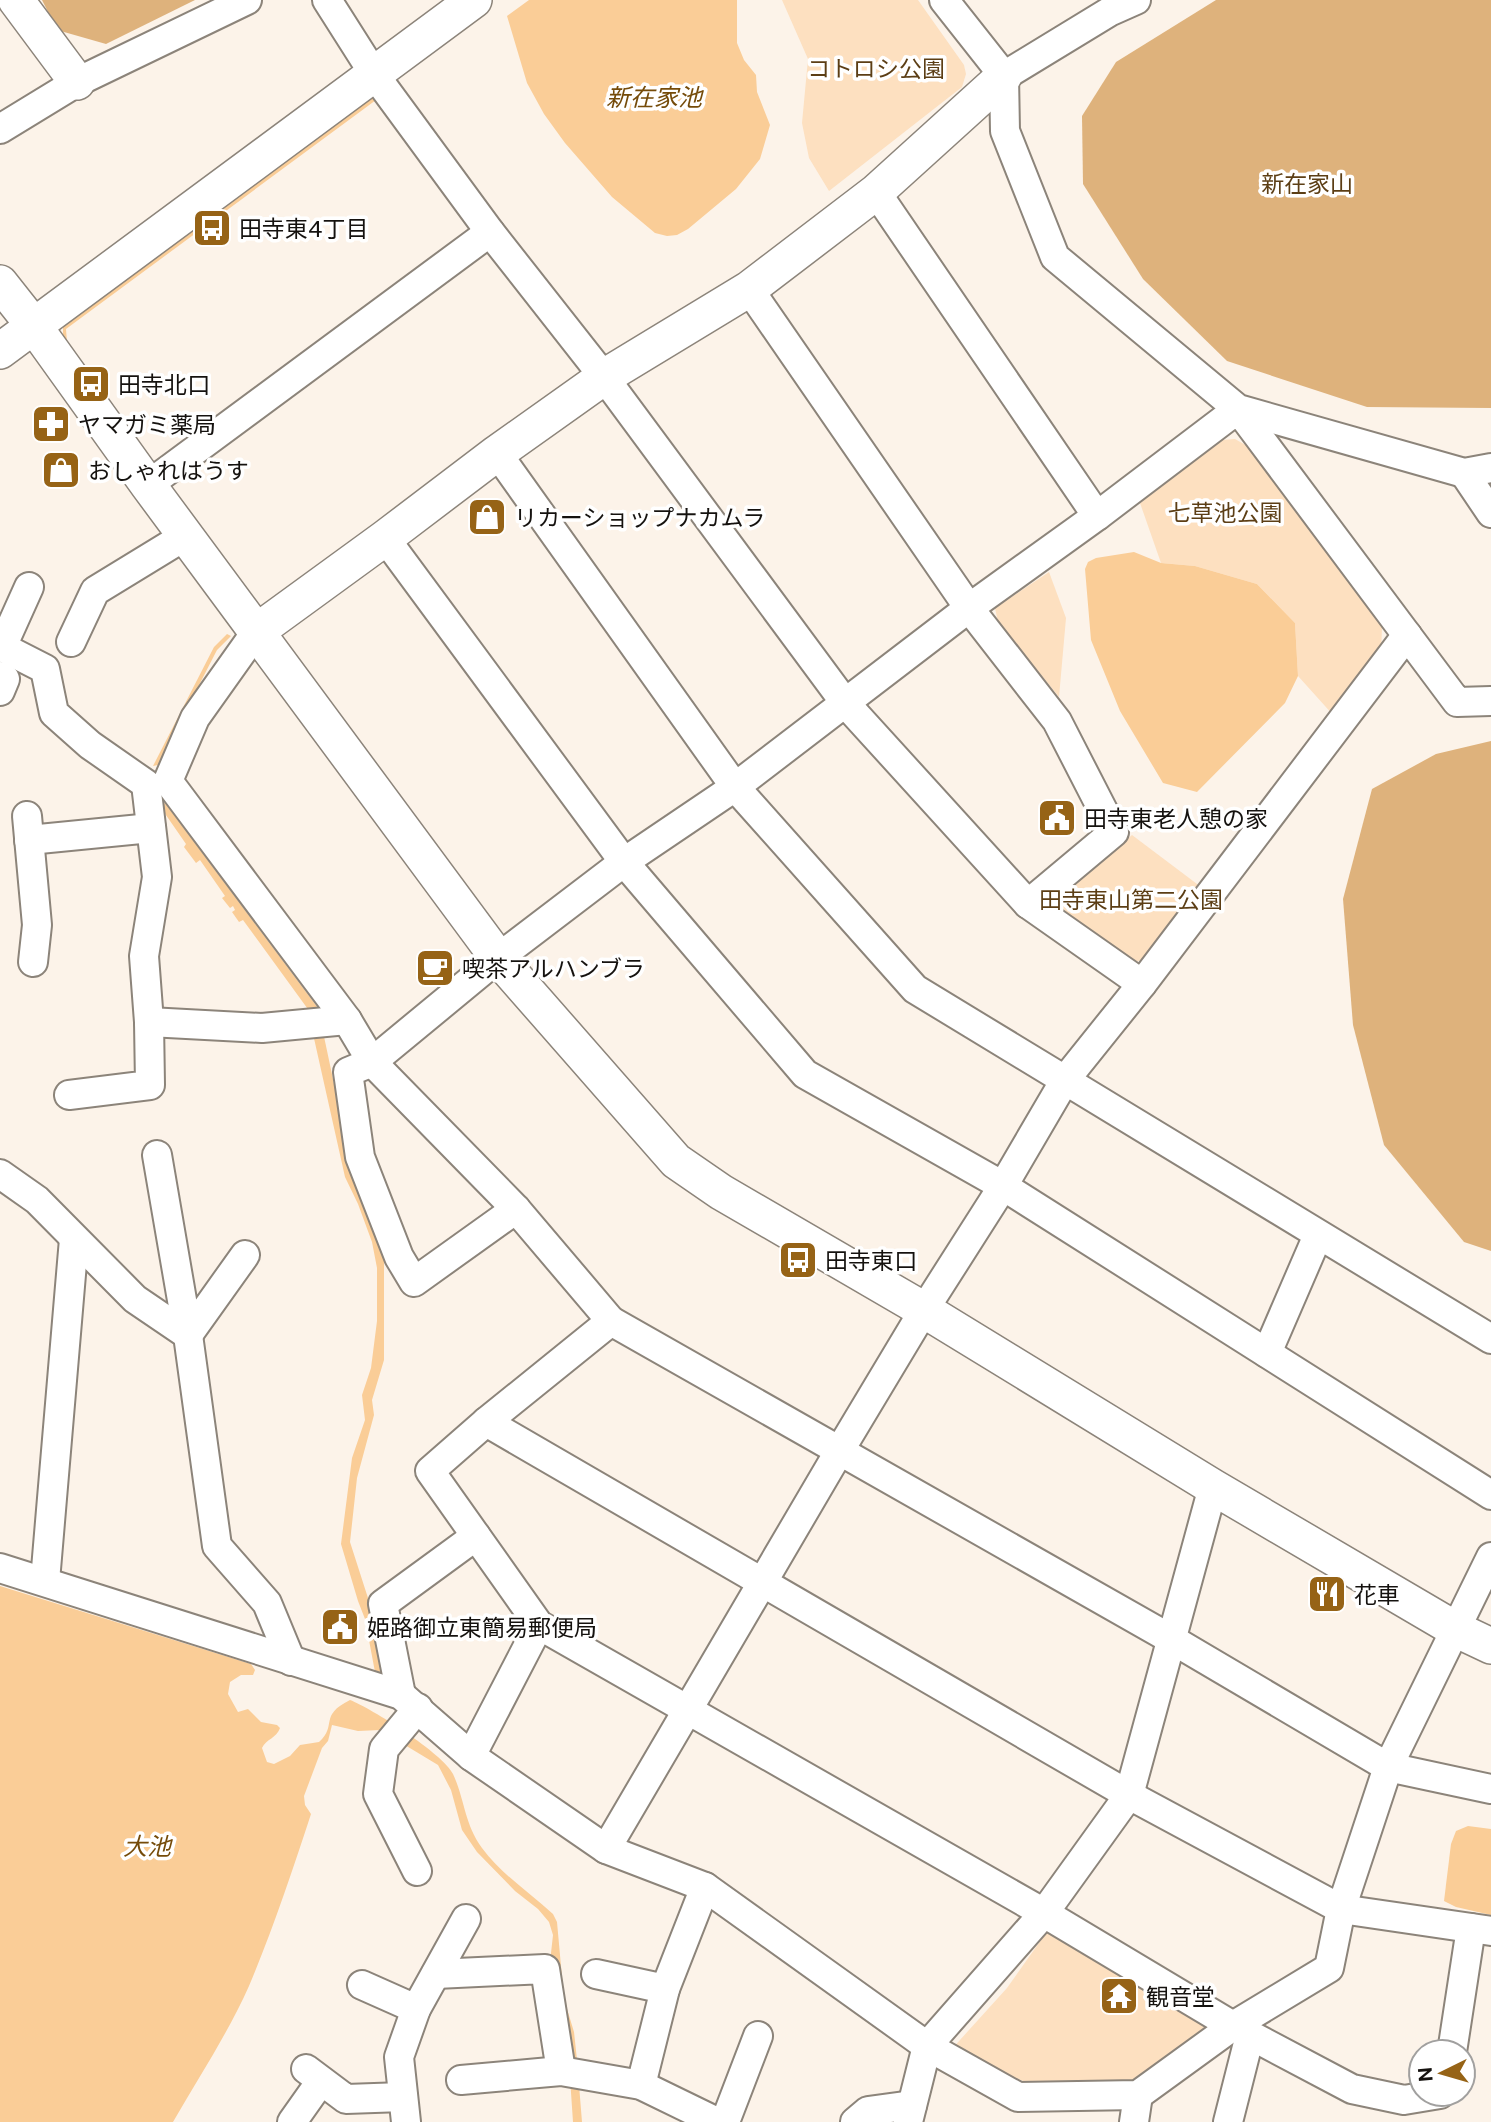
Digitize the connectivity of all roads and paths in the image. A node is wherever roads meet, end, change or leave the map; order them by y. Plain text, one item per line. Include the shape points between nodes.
1 (16, 0) edge
2 (247, 0) edge
3 (328, 0) edge
4 (474, 0) edge
5 (944, 0) edge
6 (1136, 0) edge
7 (1105, 6) edge
8 (374, 74) junction
9 (1004, 76) junction
10 (77, 82) junction
11 (0, 129) edge
12 (876, 192) junction
13 (490, 232) junction
14 (0, 284) edge
15 (750, 289) junction
16 (34, 326) junction
17 (0, 351) edge
18 (604, 377) junction
19 (1238, 409) junction
20 (496, 453) junction
21 (1477, 471) edge
22 (148, 485) junction
23 (1491, 513) edge
24 (1097, 516) junction
25 (185, 536) junction
26 (385, 538) junction
27 (29, 587) dead end
28 (969, 608) junction
29 (256, 632) junction
30 (1408, 635) junction
31 (71, 642) dead end
32 (1, 646) edge
33 (0, 677) edge
34 (0, 691) edge
35 (1491, 701) edge
36 (846, 704) junction
37 (157, 782) junction
38 (735, 787) junction
39 (151, 828) junction
40 (624, 862) junction
41 (1028, 904) junction
42 (498, 958) junction
43 (33, 962) dead end
44 (1142, 984) junction
45 (347, 1020) junction
46 (149, 1022) junction
47 (372, 1062) junction
48 (1065, 1080) junction
49 (69, 1095) dead end
50 (157, 1155) dead end
51 (0, 1174) edge
52 (1003, 1186) junction
53 (516, 1209) junction
54 (1318, 1235) junction
55 (74, 1239) junction
56 (245, 1255) dead end
57 (925, 1310) junction
58 (611, 1321) junction
59 (188, 1335) junction
60 (1491, 1339) edge
61 (1267, 1353) junction
62 (486, 1422) junction
63 (840, 1450) junction
64 (1213, 1487) junction
65 (1491, 1495) edge
66 (476, 1536) junction
67 (1491, 1557) edge
68 (0, 1568) edge
69 (45, 1581) junction
70 (764, 1583) junction
71 (539, 1625) junction
72 (1455, 1629) junction
73 (1171, 1639) junction
74 (1491, 1646) edge
75 (291, 1661) junction
76 (410, 1702) junction
77 (686, 1710) junction
78 (471, 1756) junction
79 (1388, 1767) junction
80 (1491, 1789) edge
81 (1129, 1795) junction
82 (606, 1849) junction
83 (417, 1871) dead end
84 (705, 1887) junction
85 (1341, 1909) junction
86 (1044, 1913) junction
87 (466, 1919) dead end
88 (1481, 1929) edge
89 (436, 1974) junction
90 (596, 1974) dead end
91 (362, 1985) dead end
92 (665, 1989) junction
93 (416, 2009) junction
94 (1241, 2030) junction
95 (758, 2036) dead end
96 (1455, 2038) edge
97 (927, 2046) junction
98 (570, 2073) junction
99 (461, 2080) dead end
100 (641, 2085) junction
101 (1136, 2108) edge
102 (405, 2110) edge
103 (1403, 2111) edge
104 (910, 2113) edge
105 (282, 2120) edge
106 (717, 2122) edge
107 (725, 2122) edge
108 (855, 2122) edge
109 (1228, 2122) edge

1 - 10 street
2 - 10 street
3 - 8 street
4 - 8 street
5 - 9 street
6 - 7 street
7 - 9 street
8 - 13 street
8 - 16 street
9 - 12 street
9 - 19 street via 1005,131 1055,257
10 - 11 street
12 - 15 street
12 - 24 street
13 - 18 street
13 - 22 street
14 - 16 street
15 - 18 street
15 - 28 street
16 - 17 street
16 - 22 street
18 - 20 street
18 - 36 street
19 - 21 street
19 - 24 street
19 - 30 street
20 - 26 street
20 - 38 street
21 - 23 street
22 - 25 street
24 - 28 street
25 - 29 street
25 - 31 street via 95,591
26 - 29 street
26 - 40 street
27 - 32 street
28 - 36 street
28 - 41 street via 1058,721 1114,832
29 - 37 street via 195,718
29 - 42 street
30 - 35 street via 1457,702
30 - 44 street
32 - 37 street via 45,669 54,713 90,745
33 - 34 street via 5,679
36 - 38 street
36 - 41 street
37 - 39 street
37 - 45 street
38 - 40 street
38 - 48 street via 915,989
39 - 43 street via 28,828 37,925
39 - 46 street via 157,877 144,956
40 - 42 street
40 - 52 street via 805,1074
41 - 44 street
42 - 47 street
42 - 57 street via 676,1161
44 - 48 street
45 - 46 street via 262,1028
45 - 47 street
46 - 49 street via 150,1085
47 - 53 street
47 - 53 street via 348,1072 360,1157 399,1257 414,1282
48 - 52 street
48 - 54 street
50 - 59 street
51 - 55 street via 37,1200
52 - 57 street
52 - 61 street
53 - 58 street
54 - 60 street
54 - 61 street
55 - 59 street via 135,1299
55 - 69 street
56 - 59 street
57 - 63 street
57 - 64 street
58 - 62 street
58 - 63 street
59 - 75 street via 217,1546 267,1602
61 - 65 street
62 - 66 street via 430,1471
62 - 70 street
63 - 70 street
63 - 73 street
64 - 72 street
64 - 73 street
66 - 71 street
66 - 76 street via 383,1604
67 - 72 street
68 - 69 street
69 - 75 street
70 - 77 street
70 - 81 street
71 - 77 street
71 - 78 street
72 - 74 street
72 - 79 street
73 - 79 street
73 - 81 street
75 - 76 street
76 - 78 street
76 - 83 street via 384,1749 378,1794
77 - 82 street
77 - 86 street
78 - 82 street
79 - 80 street
79 - 85 street
81 - 85 street
81 - 86 street
82 - 84 street
84 - 92 street
84 - 97 street
85 - 88 street
85 - 94 street via 1329,1969
86 - 94 street
86 - 97 street
87 - 89 street
88 - 96 street
89 - 93 street
89 - 98 street via 545,1969
90 - 92 street
91 - 93 street
92 - 100 street
93 - 102 street via 400,2057
94 - 101 street
94 - 103 street via 1352,2090
94 - 109 street
95 - 107 street
97 - 101 street via 1018,2097
97 - 104 street
98 - 99 street
98 - 100 street
100 - 106 street
102 - 105 street via 346,2099 314,2075
104 - 108 street via 868,2111

